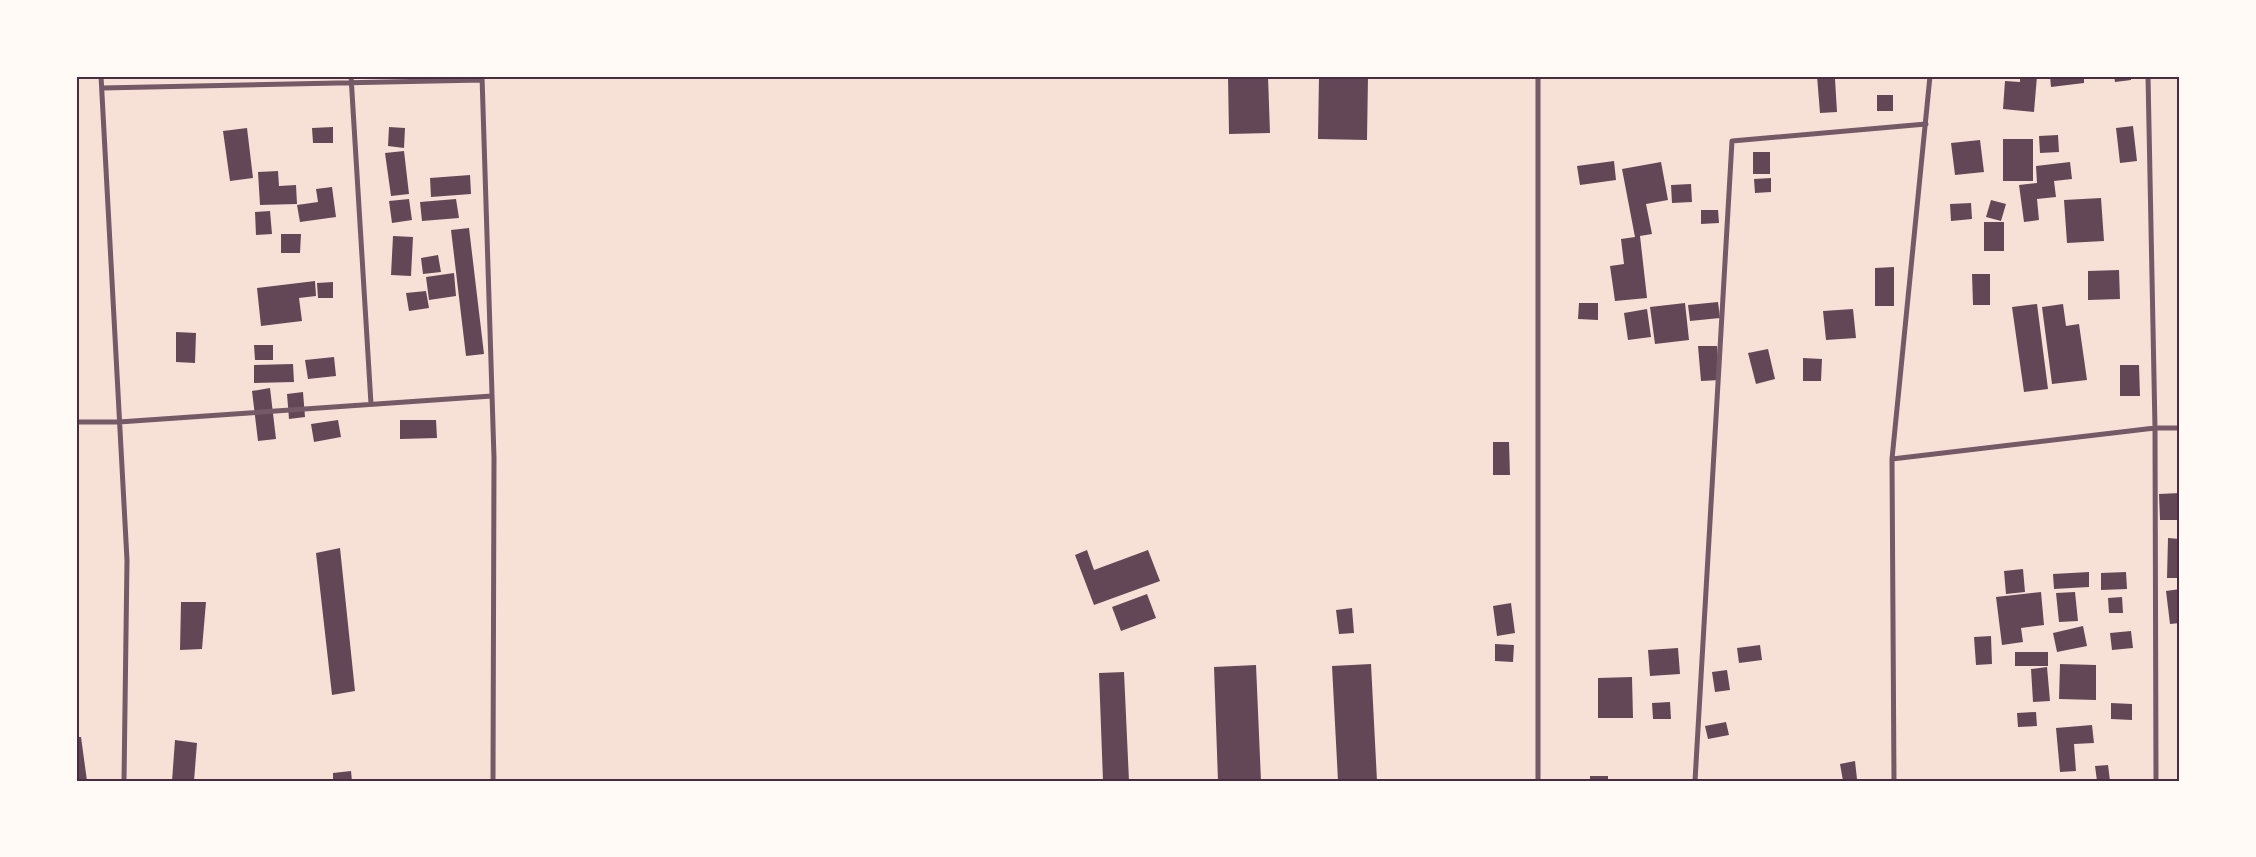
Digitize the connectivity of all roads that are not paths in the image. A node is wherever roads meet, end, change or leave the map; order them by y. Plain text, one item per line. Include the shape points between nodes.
1 (101, 76) edge
2 (1538, 76) edge
3 (1930, 76) edge
4 (2148, 76) edge
5 (482, 78) edge
6 (351, 79) edge
7 (102, 88) junction
8 (1926, 124) junction
9 (492, 396) junction
10 (371, 404) junction
11 (76, 422) edge
12 (119, 422) junction
13 (2155, 428) junction
14 (2180, 428) edge
15 (1892, 459) junction
16 (124, 781) edge
17 (493, 781) edge
18 (1538, 781) edge
19 (1695, 781) edge
20 (1894, 781) edge
21 (2156, 781) edge

1 - 7 street
2 - 18 street
3 - 8 street
4 - 13 street
5 - 6 street
5 - 9 street
6 - 7 street
6 - 10 street
7 - 12 street
8 - 15 street
8 - 19 street via 1732,141
9 - 10 street
9 - 17 street
10 - 12 street
11 - 12 street
12 - 16 street via 127,560
13 - 14 street
13 - 15 street
13 - 21 street
15 - 20 street

